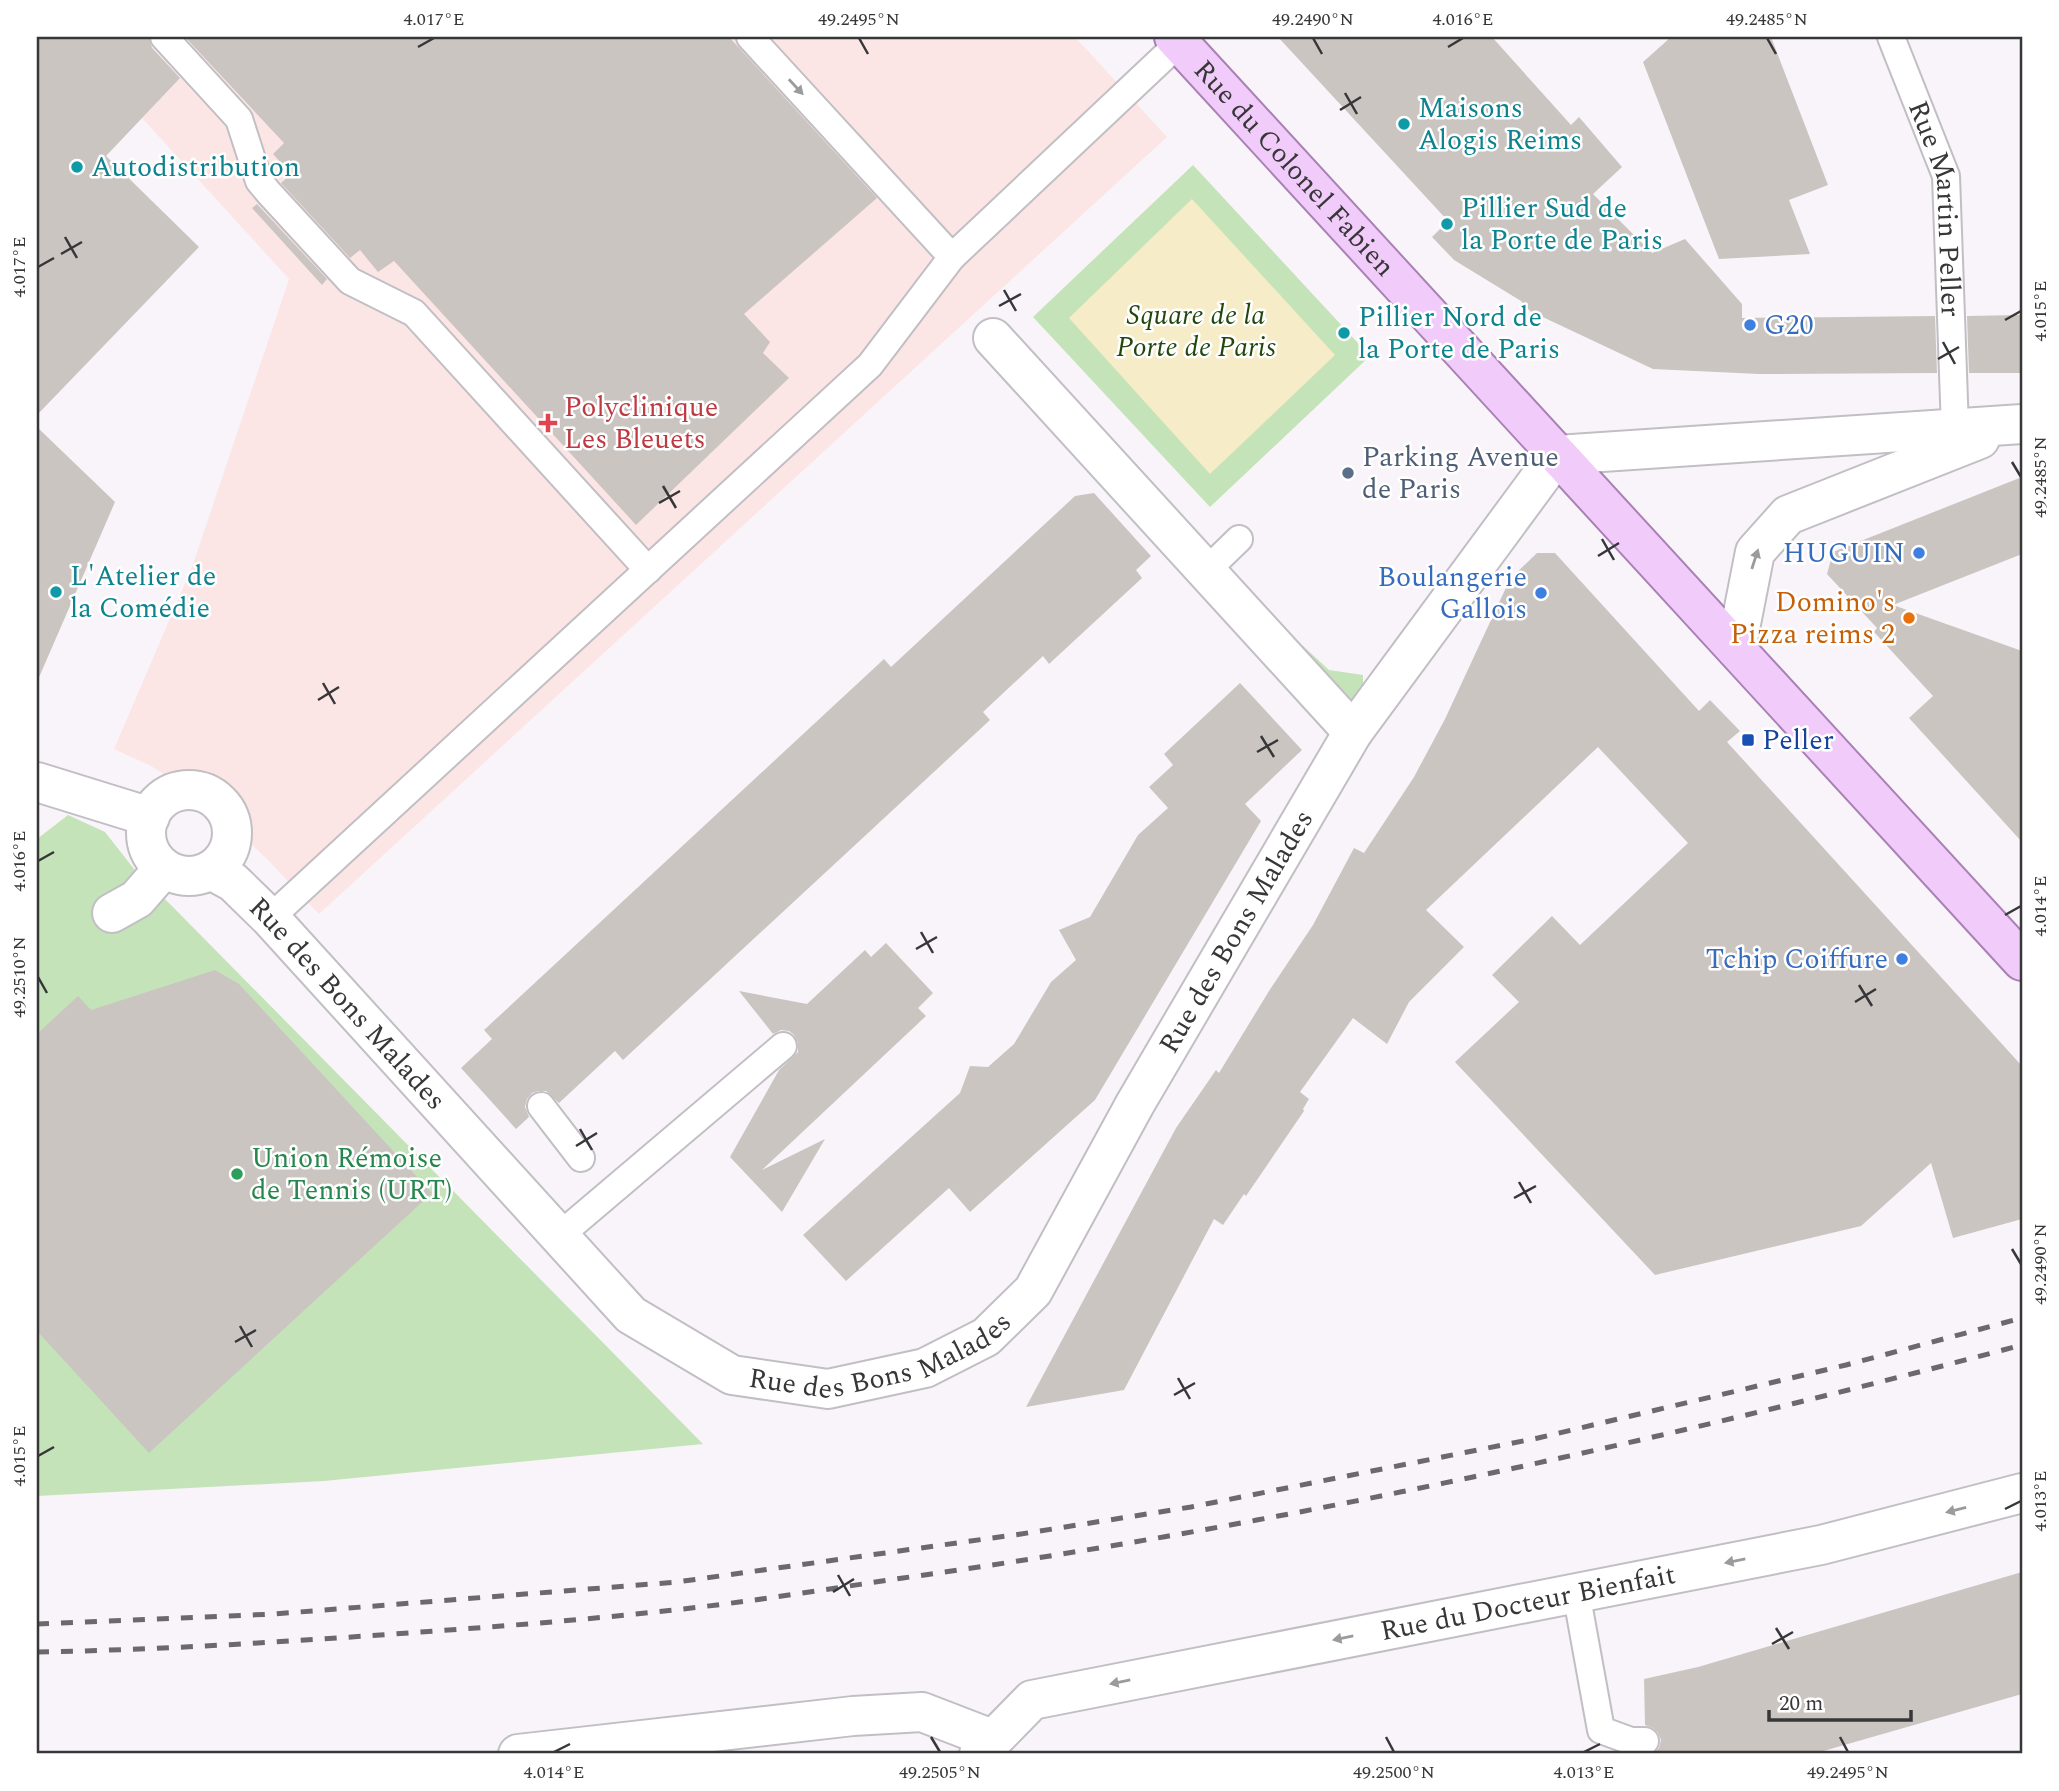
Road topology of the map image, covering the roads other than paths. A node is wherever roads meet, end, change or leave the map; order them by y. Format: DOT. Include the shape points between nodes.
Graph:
graph roads {
  1 [pos="164,37"];
  2 [pos="750,37"];
  3 [pos="1891,37"];
  4 [pos="1176,40"];
  5 [pos="952,257"];
  6 [pos="993,338"];
  7 [pos="2017,425"];
  8 [pos="1955,429"];
  9 [pos="1557,455"];
  10 [pos="1240,539"];
  11 [pos="648,570"];
  12 [pos="1206,571"];
  13 [pos="1735,649"];
  14 [pos="1353,732"];
  15 [pos="37,782"];
  16 [pos="149,817"];
  17 [pos="164,868"];
  18 [pos="222,876"];
  19 [pos="112,913"];
  20 [pos="270,918"];
  21 [pos="2022,961"];
  22 [pos="783,1046"];
  23 [pos="541,1106"];
  24 [pos="581,1158"];
  25 [pos="559,1236"];
  26 [pos="2022,1493"];
  27 [pos="1576,1592"];
  28 [pos="1645,1741"];
  29 [pos="986,1747"];
  30 [pos="518,1754"];
  1 -- 11 [label="lane" via="239,119 259,181 278,202 350,281 414,313"];
  2 -- 5 [label="lane, one-way"];
  3 -- 8 [label="lane, Rue Martin Peller" via="1946,176"];
  4 -- 5 [label="lane"];
  4 -- 9 [label="main road, Rue du Colonel Fabien"];
  5 -- 11 [label="lane" via="870,365"];
  6 -- 12 [label="street"];
  7 -- 8 [label="street"];
  13 -- 7 [label="street, one-way" via="1755,552 1788,515"];
  8 -- 9 [label="street"];
  9 -- 13 [label="main road, Rue du Colonel Fabien"];
  9 -- 14 [label="street, Rue des Bons Malades"];
  10 -- 12 [label="lane"];
  11 -- 20 [label="lane"];
  12 -- 14 [label="street"];
  13 -- 21 [label="main road, Rue du Colonel Fabien"];
  14 -- 25 [label="street, Rue des Bons Malades" via="1135,1104 1033,1292 986,1337 925,1368 828,1389 732,1375 631,1315"];
  15 -- 16 [label="street"];
  16 -- 17 [label="street" via="146,840"];
  16 -- 18 [label="street" via="172,793 200,791 213,797 227,814 232,834"];
  17 -- 18 [label="street" via="184,876"];
  17 -- 19 [label="street" via="137,899"];
  18 -- 20 [label="street, Rue des Bons Malades"];
  20 -- 25 [label="street, Rue des Bons Malades"];
  22 -- 25 [label="lane"];
  23 -- 24 [label="lane"];
  26 -- 27 [label="street, Rue du Docteur Bienfait, one-way" via="1821,1545"];
  27 -- 28 [label="lane" via="1601,1730"];
  27 -- 29 [label="street, Rue du Docteur Bienfait, one-way" via="1032,1700"];
  29 -- 30 [label="street" via="922,1713 853,1716"];
}
